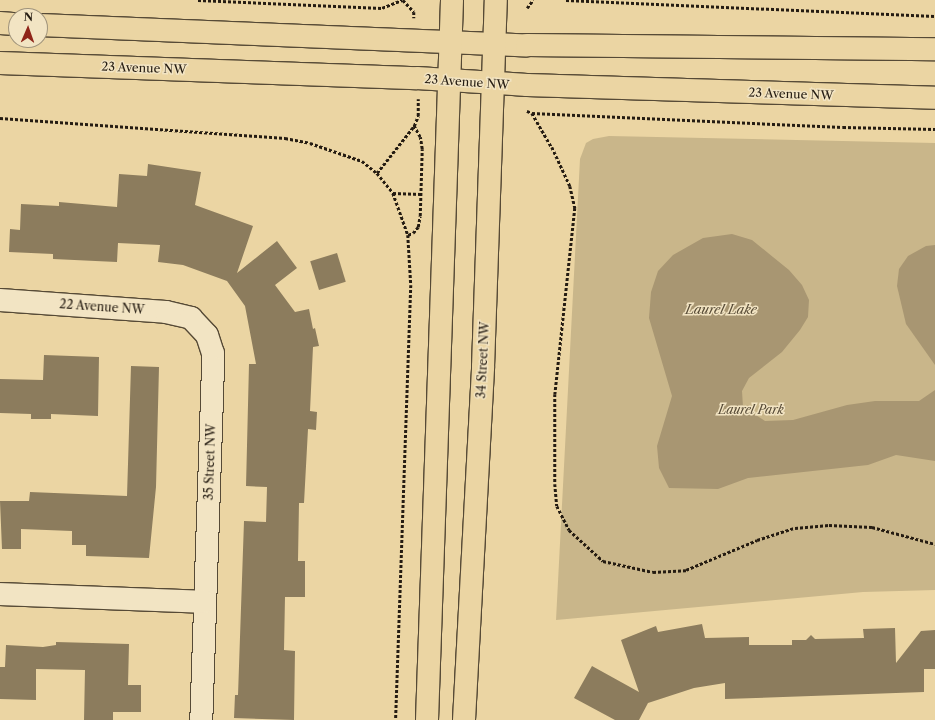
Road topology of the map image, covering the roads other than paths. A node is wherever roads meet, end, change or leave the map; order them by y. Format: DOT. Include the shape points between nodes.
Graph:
graph roads {
  1 [pos="452,0"];
  2 [pos="496,0"];
  3 [pos="48,25"];
  4 [pos="451,41"];
  5 [pos="495,43"];
  6 [pos="935,49"];
  7 [pos="0,63"];
  8 [pos="449,80"];
  9 [pos="494,84"];
  10 [pos="935,98"];
  11 [pos="0,300"];
  12 [pos="200,325"];
  13 [pos="0,594"];
  14 [pos="204,602"];
  15 [pos="201,720"];
  16 [pos="426,720"];
  17 [pos="464,720"];
  1 -- 4 [label="main road"];
  2 -- 5 [label="main road, 34 Street NW"];
  3 -- 4 [label="main road"];
  4 -- 5 [label="main road"];
  4 -- 8 [label="main road"];
  5 -- 6 [label="main road"];
  5 -- 9 [label="main road, 34 Street NW"];
  7 -- 8 [label="main road, 23 Avenue NW"];
  8 -- 9 [label="main road, 23 Avenue NW"];
  8 -- 16 [label="main road"];
  9 -- 10 [label="main road, 23 Avenue NW"];
  9 -- 17 [label="main road, 34 Street NW" via="482,382"];
  11 -- 12 [label="street, 22 Avenue NW" via="166,312 191,318"];
  12 -- 14 [label="street, 35 Street NW" via="211,343 214,367"];
  13 -- 14 [label="street"];
  14 -- 15 [label="street, 35 Street NW"];
}
